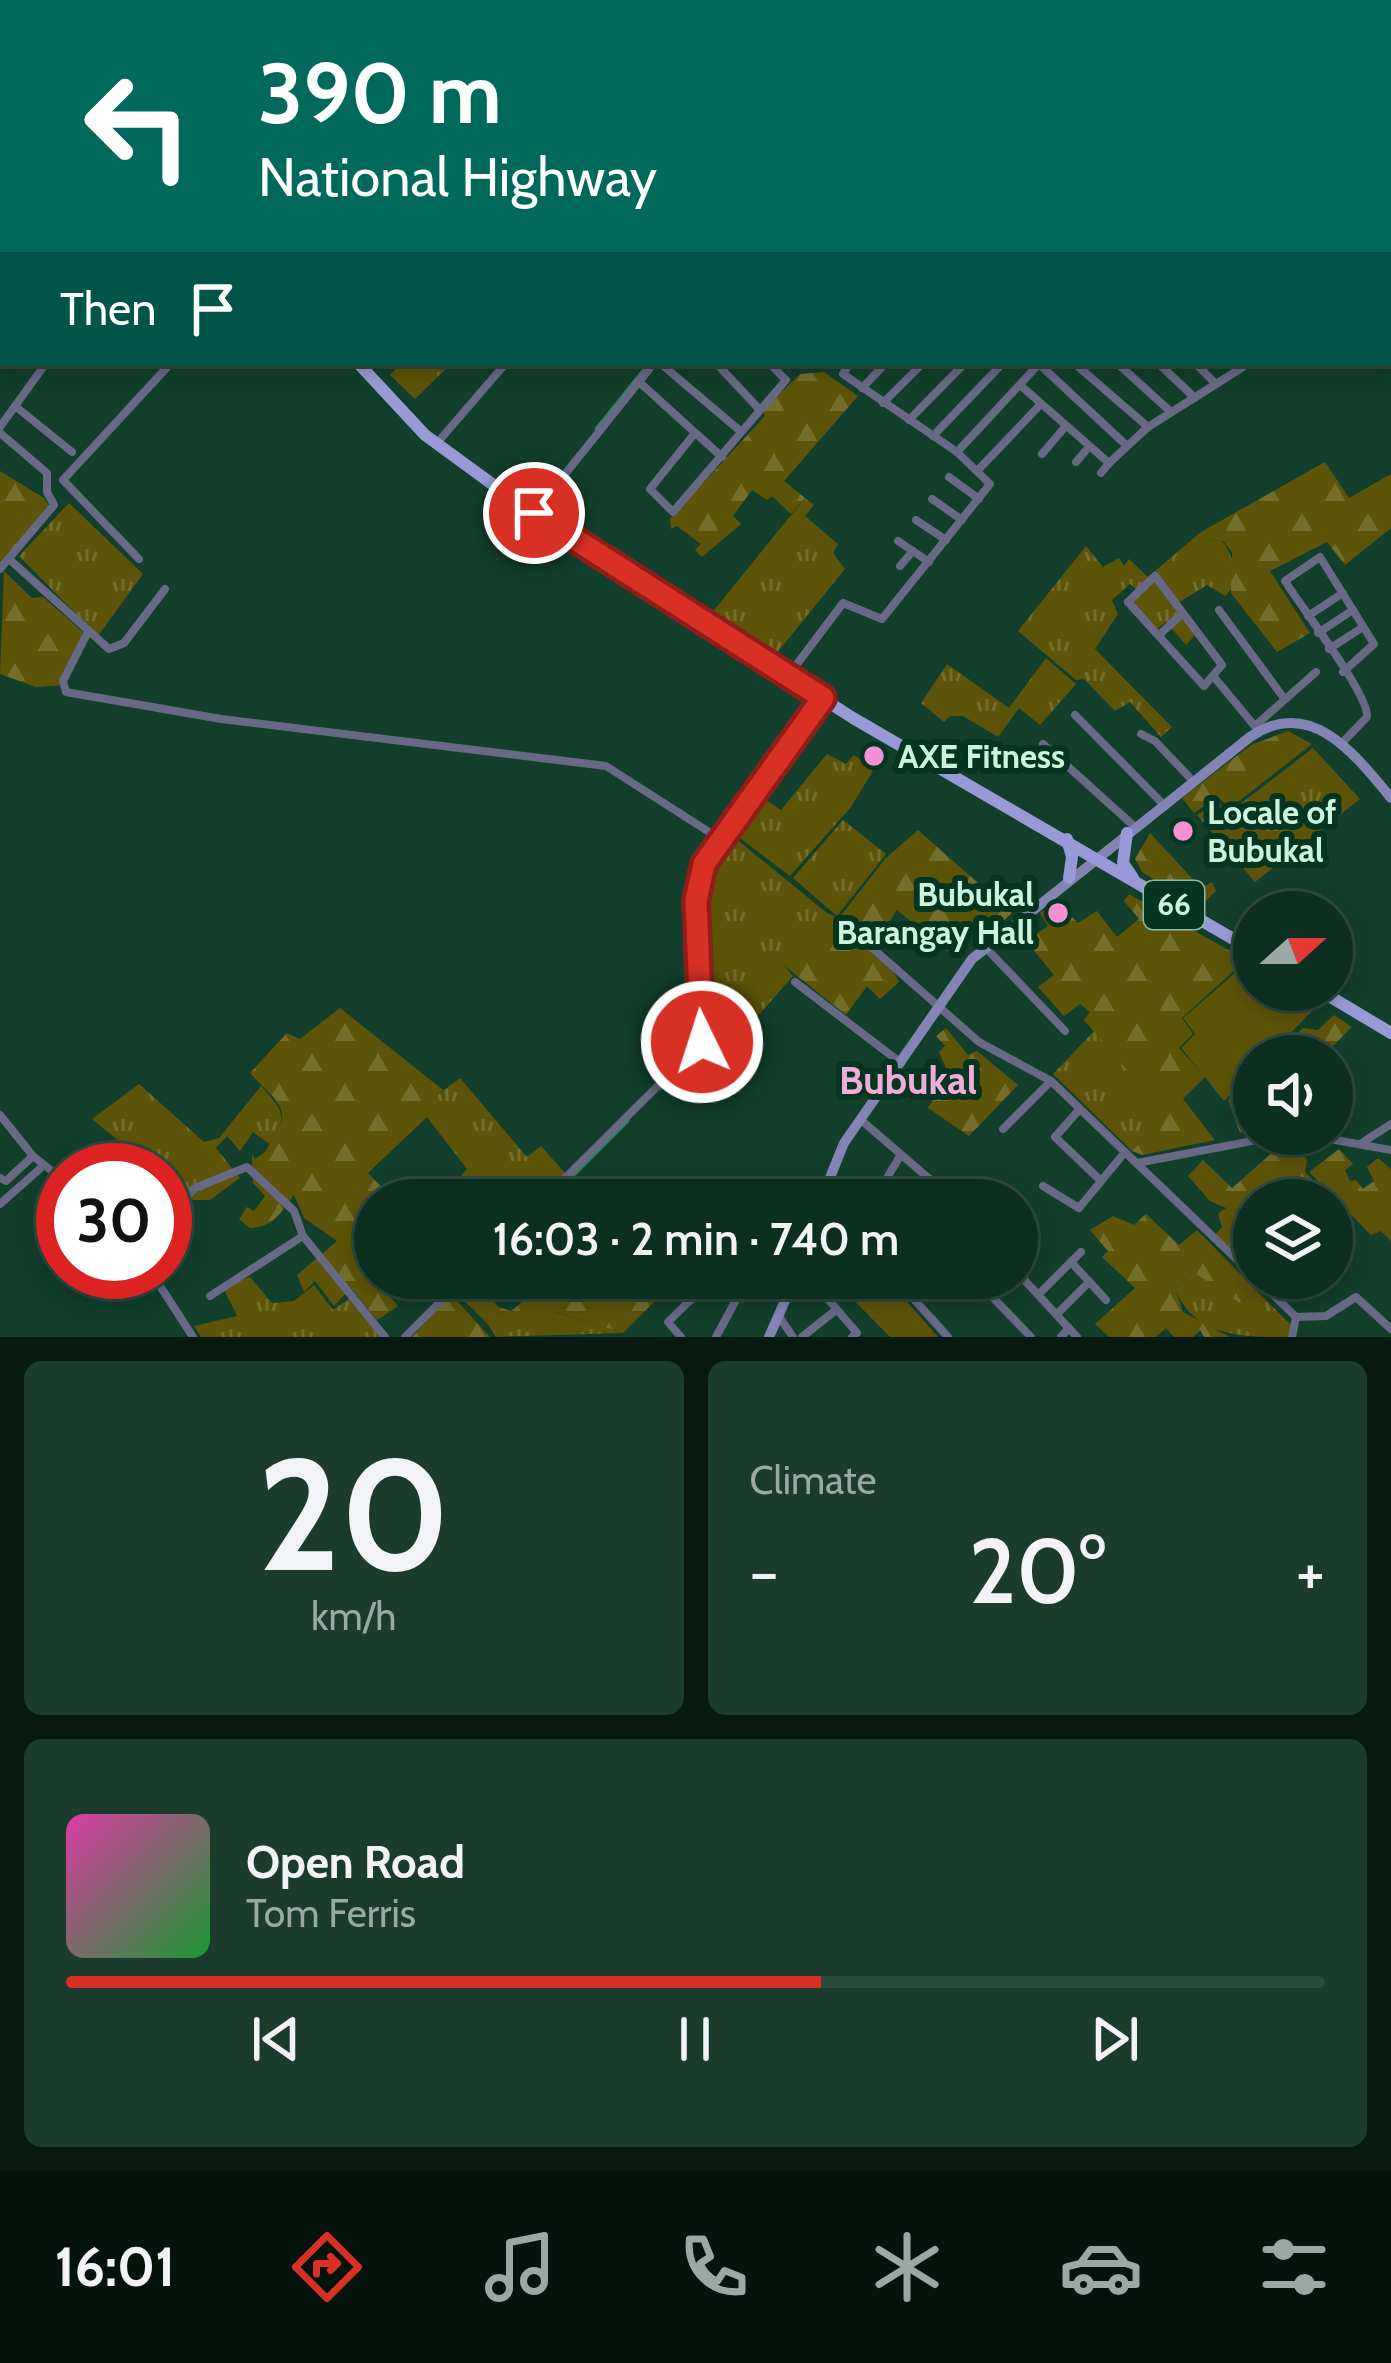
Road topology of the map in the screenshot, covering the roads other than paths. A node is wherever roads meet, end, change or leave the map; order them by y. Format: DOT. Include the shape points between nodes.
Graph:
graph roads {
  1 [pos="44,366"];
  2 [pos="168,366"];
  3 [pos="361,366"];
  4 [pos="501,366"];
  5 [pos="654,366"];
  6 [pos="661,366"];
  7 [pos="719,366"];
  8 [pos="772,366"];
  9 [pos="848,366"];
  10 [pos="883,366"];
  11 [pos="920,366"];
  12 [pos="962,366"];
  13 [pos="1000,366"];
  14 [pos="1038,366"];
  15 [pos="1042,366"];
  16 [pos="1077,366"];
  17 [pos="1120,366"];
  18 [pos="1161,366"];
  19 [pos="1198,366"];
  20 [pos="1242,366"];
  21 [pos="638,381"];
  22 [pos="1216,384"];
  23 [pos="1019,386"];
  24 [pos="862,388"];
  25 [pos="1195,398"];
  26 [pos="884,404"];
  27 [pos="1040,404"];
  28 [pos="15,406"];
  29 [pos="759,409"];
  30 [pos="1171,412"];
  31 [pos="909,420"];
  32 [pos="1065,427"];
  33 [pos="1148,427"];
  34 [pos="0,430"];
  35 [pos="739,430"];
  36 [pos="695,433"];
  37 [pos="933,436"];
  38 [pos="438,442"];
  39 [pos="1125,445"];
  40 [pos="1088,448"];
  41 [pos="72,452"];
  42 [pos="957,452"];
  43 [pos="1042,454"];
  44 [pos="722,457"];
  45 [pos="1076,462"];
  46 [pos="1109,464"];
  47 [pos="979,469"];
  48 [pos="1101,472"];
  49 [pos="949,477"];
  50 [pos="932,499"];
  51 [pos="979,500"];
  52 [pos="534,513"];
  53 [pos="916,520"];
  54 [pos="962,520"];
  55 [pos="946,540"];
  56 [pos="898,541"];
  57 [pos="913,551"];
  58 [pos="9,559"];
  59 [pos="139,559"];
  60 [pos="928,562"];
  61 [pos="900,566"];
  62 [pos="0,569"];
  63 [pos="165,589"];
  64 [pos="1342,592"];
  65 [pos="1219,610"];
  66 [pos="1353,610"];
  67 [pos="1183,614"];
  68 [pos="1307,616"];
  69 [pos="1364,627"];
  70 [pos="88,632"];
  71 [pos="1318,633"];
  72 [pos="1159,635"];
  73 [pos="1329,649"];
  74 [pos="1316,672"];
  75 [pos="1343,672"];
  76 [pos="788,676"];
  77 [pos="1214,676"];
  78 [pos="1283,697"];
  79 [pos="823,698"];
  80 [pos="1076,715"];
  81 [pos="1257,729"];
  82 [pos="1141,734"];
  83 [pos="1043,744"];
  84 [pos="1341,744"];
  85 [pos="1193,781"];
  86 [pos="1391,797"];
  87 [pos="1164,805"];
  88 [pos="1131,830"];
  89 [pos="1066,838"];
  90 [pos="720,839"];
  91 [pos="1095,857"];
  92 [pos="1069,878"];
  93 [pos="1138,884"];
  94 [pos="853,931"];
  95 [pos="1233,939"];
  96 [pos="986,946"];
  97 [pos="795,982"];
  98 [pos="939,1006"];
  99 [pos="1353,1011"];
  100 [pos="1065,1030"];
  101 [pos="1391,1033"];
  102 [pos="902,1064"];
  103 [pos="1051,1082"];
  104 [pos="1079,1110"];
  105 [pos="0,1115"];
  106 [pos="860,1120"];
  107 [pos="1391,1124"];
  108 [pos="1003,1129"];
  109 [pos="1353,1143"];
  110 [pos="1360,1144"];
  111 [pos="1233,1145"];
  112 [pos="1391,1150"];
  113 [pos="1125,1153"];
  114 [pos="33,1156"];
  115 [pos="900,1156"];
  116 [pos="36,1159"];
  117 [pos="1137,1163"];
  118 [pos="36,1172"];
  119 [pos="0,1178"];
  120 [pos="563,1179"];
  121 [pos="829,1179"];
  122 [pos="883,1179"];
  123 [pos="927,1179"];
  124 [pos="1100,1180"];
  125 [pos="1043,1186"];
  126 [pos="192,1191"];
  127 [pos="0,1204"];
  128 [pos="303,1236"];
  129 [pos="1081,1252"];
  130 [pos="1233,1256"];
  131 [pos="1071,1262"];
  132 [pos="1089,1282"];
  133 [pos="1039,1294"];
  134 [pos="210,1296"];
  135 [pos="169,1299"];
  136 [pos="443,1299"];
  137 [pos="692,1299"];
  138 [pos="737,1299"];
  139 [pos="788,1299"];
  140 [pos="827,1299"];
  141 [pos="915,1299"];
  142 [pos="994,1299"];
  143 [pos="1278,1299"];
  144 [pos="1106,1300"];
  145 [pos="836,1310"];
  146 [pos="1057,1314"];
  147 [pos="1296,1317"];
  148 [pos="780,1318"];
  149 [pos="1069,1328"];
  150 [pos="1391,1329"];
  151 [pos="193,1337"];
  152 [pos="385,1337"];
  153 [pos="405,1337"];
  154 [pos="681,1337"];
  155 [pos="716,1337"];
  156 [pos="770,1337"];
  157 [pos="793,1337"];
  158 [pos="802,1337"];
  159 [pos="853,1337"];
  160 [pos="948,1337"];
  161 [pos="1031,1337"];
  162 [pos="1061,1337"];
  163 [pos="1077,1337"];
  164 [pos="1292,1337"];
  1 -- 28 [label="street"];
  2 -- 59 [label="street" via="63,480"];
  3 -- 38 [label="main road, 66"];
  4 -- 38 [label="street"];
  5 -- 21 [label="street"];
  6 -- 35 [label="street"];
  7 -- 29 [label="street"];
  8 -- 29 [label="street" via="786,380"];
  9 -- 24 [label="street" via="842,373"];
  10 -- 24 [label="street"];
  11 -- 26 [label="street"];
  12 -- 31 [label="street"];
  13 -- 37 [label="street"];
  14 -- 23 [label="street"];
  15 -- 39 [label="street"];
  16 -- 33 [label="street"];
  17 -- 30 [label="street"];
  18 -- 25 [label="street"];
  19 -- 22 [label="street"];
  20 -- 22 [label="street"];
  21 -- 36 [label="street"];
  21 -- 52 [label="street"];
  22 -- 25 [label="street"];
  23 -- 27 [label="street"];
  23 -- 42 [label="street"];
  24 -- 26 [label="street"];
  25 -- 30 [label="street"];
  26 -- 31 [label="street"];
  27 -- 32 [label="street"];
  27 -- 47 [label="street"];
  28 -- 34 [label="street"];
  28 -- 41 [label="street"];
  29 -- 35 [label="street"];
  30 -- 33 [label="street"];
  31 -- 37 [label="street"];
  32 -- 40 [label="street"];
  32 -- 43 [label="street"];
  33 -- 39 [label="street"];
  34 -- 58 [label="street" via="47,473 54,505"];
  35 -- 44 [label="street"];
  36 -- 44 [label="street"];
  36 -- 44 [label="street" via="650,490 673,512"];
  37 -- 42 [label="street"];
  38 -- 52 [label="main road, 66"];
  39 -- 46 [label="street"];
  40 -- 45 [label="street"];
  40 -- 46 [label="street"];
  42 -- 47 [label="street"];
  46 -- 48 [label="street"];
  47 -- 51 [label="street" via="990,480"];
  49 -- 51 [label="street"];
  50 -- 54 [label="street"];
  51 -- 54 [label="street"];
  52 -- 76 [label="main road, 66"];
  53 -- 55 [label="street"];
  54 -- 55 [label="street"];
  55 -- 60 [label="street"];
  56 -- 57 [label="street"];
  57 -- 60 [label="street"];
  57 -- 61 [label="street"];
  58 -- 62 [label="street"];
  58 -- 70 [label="street"];
  60 -- 76 [label="street" via="882,620 843,603"];
  63 -- 70 [label="street" via="117,648"];
  64 -- 66 [label="street"];
  64 -- 68 [label="street"];
  64 -- 68 [label="street" via="1320,557 1286,581"];
  65 -- 78 [label="street"];
  66 -- 69 [label="street"];
  66 -- 71 [label="street"];
  67 -- 72 [label="street"];
  67 -- 72 [label="street" via="1155,576 1128,602"];
  67 -- 77 [label="street" via="1222,665"];
  68 -- 71 [label="street"];
  69 -- 73 [label="street"];
  69 -- 75 [label="street" via="1374,644"];
  70 -- 90 [label="street" via="63,681 66,692 606,766"];
  71 -- 73 [label="street"];
  72 -- 77 [label="street" via="1204,686"];
  73 -- 75 [label="street"];
  74 -- 78 [label="street"];
  75 -- 84 [label="street" via="1370,711"];
  76 -- 79 [label="main road, 66"];
  77 -- 81 [label="street"];
  78 -- 81 [label="street"];
  79 -- 89 [label="main road, 66"];
  79 -- 90 [label="street"];
  80 -- 87 [label="street"];
  81 -- 84 [label="main road" via="1294,719"];
  81 -- 85 [label="main road"];
  82 -- 85 [label="street"];
  83 -- 88 [label="street"];
  84 -- 86 [label="main road"];
  85 -- 87 [label="main road"];
  87 -- 88 [label="main road"];
  88 -- 91 [label="main road"];
  88 -- 93 [label="main road" via="1123,862"];
  89 -- 91 [label="main road, 66"];
  89 -- 92 [label="main road"];
  90 -- 120 [label="street" via="696,901 702,1042"];
  91 -- 92 [label="main road"];
  91 -- 93 [label="main road, 66"];
  92 -- 96 [label="main road"];
  93 -- 95 [label="main road, 66"];
  94 -- 98 [label="street"];
  96 -- 98 [label="main road"];
  96 -- 100 [label="street"];
  97 -- 102 [label="street"];
  98 -- 102 [label="main road"];
  98 -- 103 [label="street" via="996,1055"];
  99 -- 101 [label="main road"];
  102 -- 106 [label="main road"];
  103 -- 104 [label="street"];
  103 -- 108 [label="street"];
  104 -- 113 [label="street"];
  104 -- 124 [label="street" via="1055,1137"];
  105 -- 114 [label="street"];
  106 -- 115 [label="street"];
  106 -- 121 [label="main road"];
  107 -- 110 [label="street"];
  109 -- 110 [label="street"];
  110 -- 112 [label="street"];
  111 -- 117 [label="street"];
  113 -- 117 [label="street"];
  113 -- 124 [label="street"];
  114 -- 116 [label="street"];
  114 -- 119 [label="street"];
  115 -- 122 [label="street"];
  115 -- 123 [label="street"];
  117 -- 130 [label="street"];
  118 -- 127 [label="street"];
  124 -- 125 [label="street" via="1079,1208"];
  126 -- 128 [label="street" via="248,1167 294,1210"];
  128 -- 134 [label="street"];
  128 -- 152 [label="street"];
  129 -- 131 [label="street"];
  131 -- 132 [label="street"];
  131 -- 133 [label="street"];
  132 -- 144 [label="street"];
  132 -- 146 [label="street"];
  133 -- 146 [label="street"];
  135 -- 151 [label="street"];
  136 -- 153 [label="street"];
  137 -- 154 [label="street" via="668,1322"];
  138 -- 155 [label="street"];
  139 -- 148 [label="main road"];
  140 -- 145 [label="street"];
  141 -- 160 [label="street"];
  142 -- 161 [label="street"];
  143 -- 147 [label="street"];
  145 -- 158 [label="street"];
  145 -- 159 [label="street"];
  146 -- 149 [label="street"];
  147 -- 150 [label="street" via="1326,1316 1356,1297"];
  147 -- 164 [label="street"];
  148 -- 156 [label="main road"];
  148 -- 157 [label="street"];
  149 -- 162 [label="street"];
  149 -- 163 [label="street"];
}
